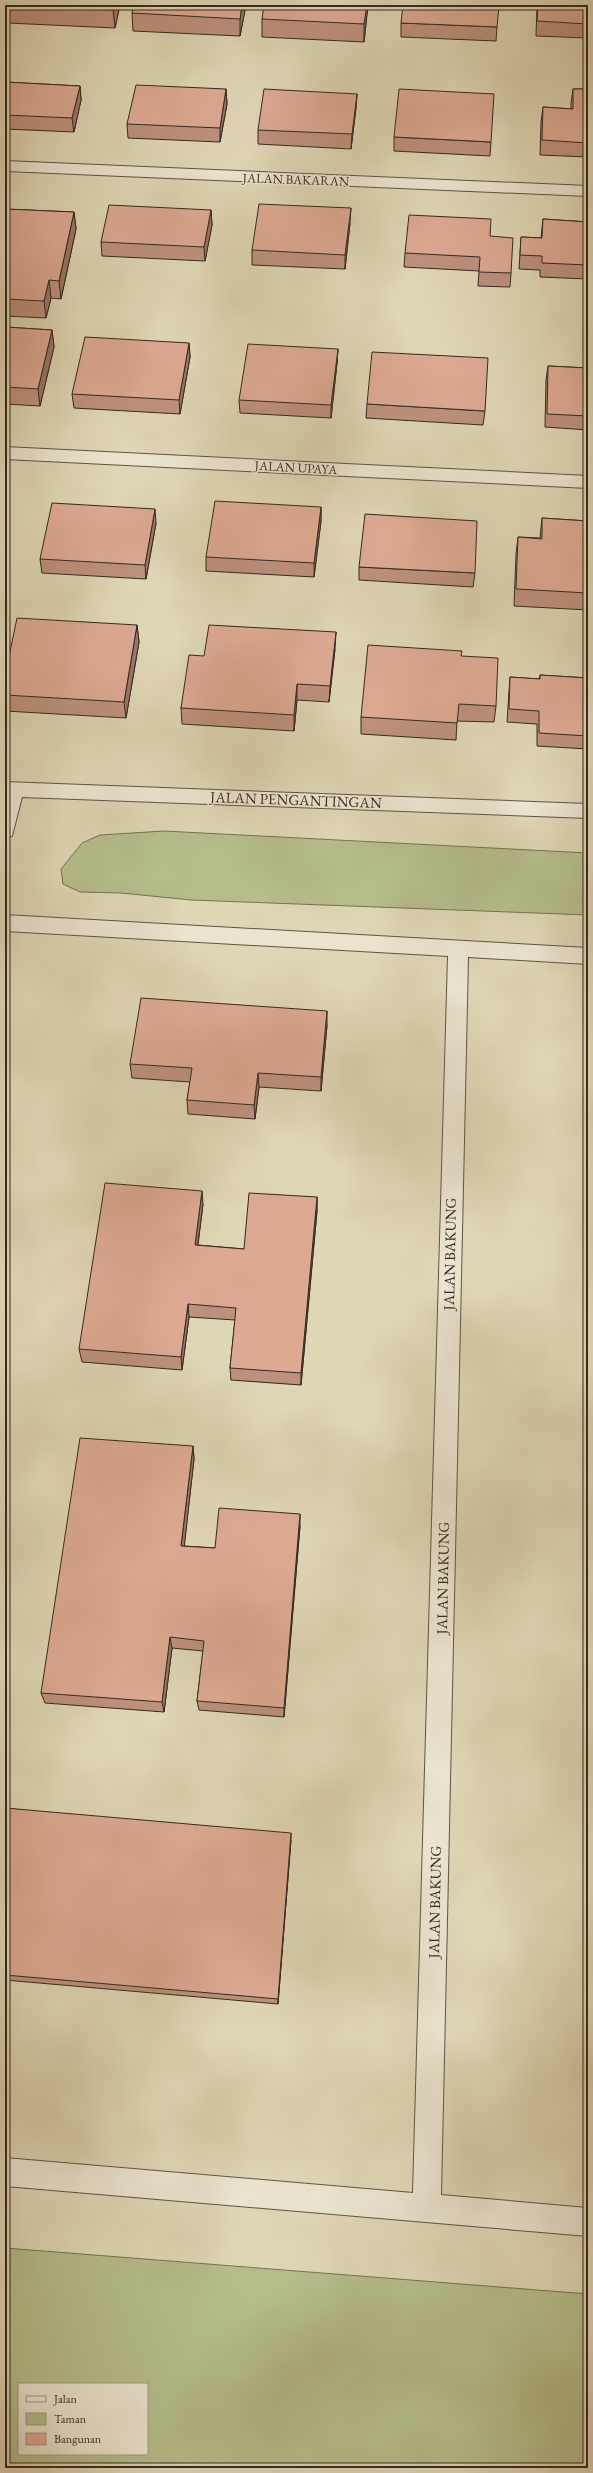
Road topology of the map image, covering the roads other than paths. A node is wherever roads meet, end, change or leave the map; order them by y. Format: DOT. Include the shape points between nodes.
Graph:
graph roads {
  1 [pos="5,166"];
  2 [pos="588,191"];
  3 [pos="5,453"];
  4 [pos="588,482"];
  5 [pos="9,789"];
  6 [pos="588,810"];
  7 [pos="5,831"];
  8 [pos="5,923"];
  9 [pos="458,948"];
  10 [pos="588,956"];
  11 [pos="5,2172"];
  12 [pos="427,2209"];
  13 [pos="588,2222"];
  1 -- 2 [label="street, JALAN BAKARAN"];
  3 -- 4 [label="street, JALAN UPAYA"];
  5 -- 6 [label="street, JALAN PENGANTINGAN"];
  5 -- 7 [label="street"];
  8 -- 9 [label="street"];
  9 -- 10 [label="street"];
  9 -- 12 [label="street, JALAN BAKUNG"];
  11 -- 12 [label="street"];
  12 -- 13 [label="street"];
}
